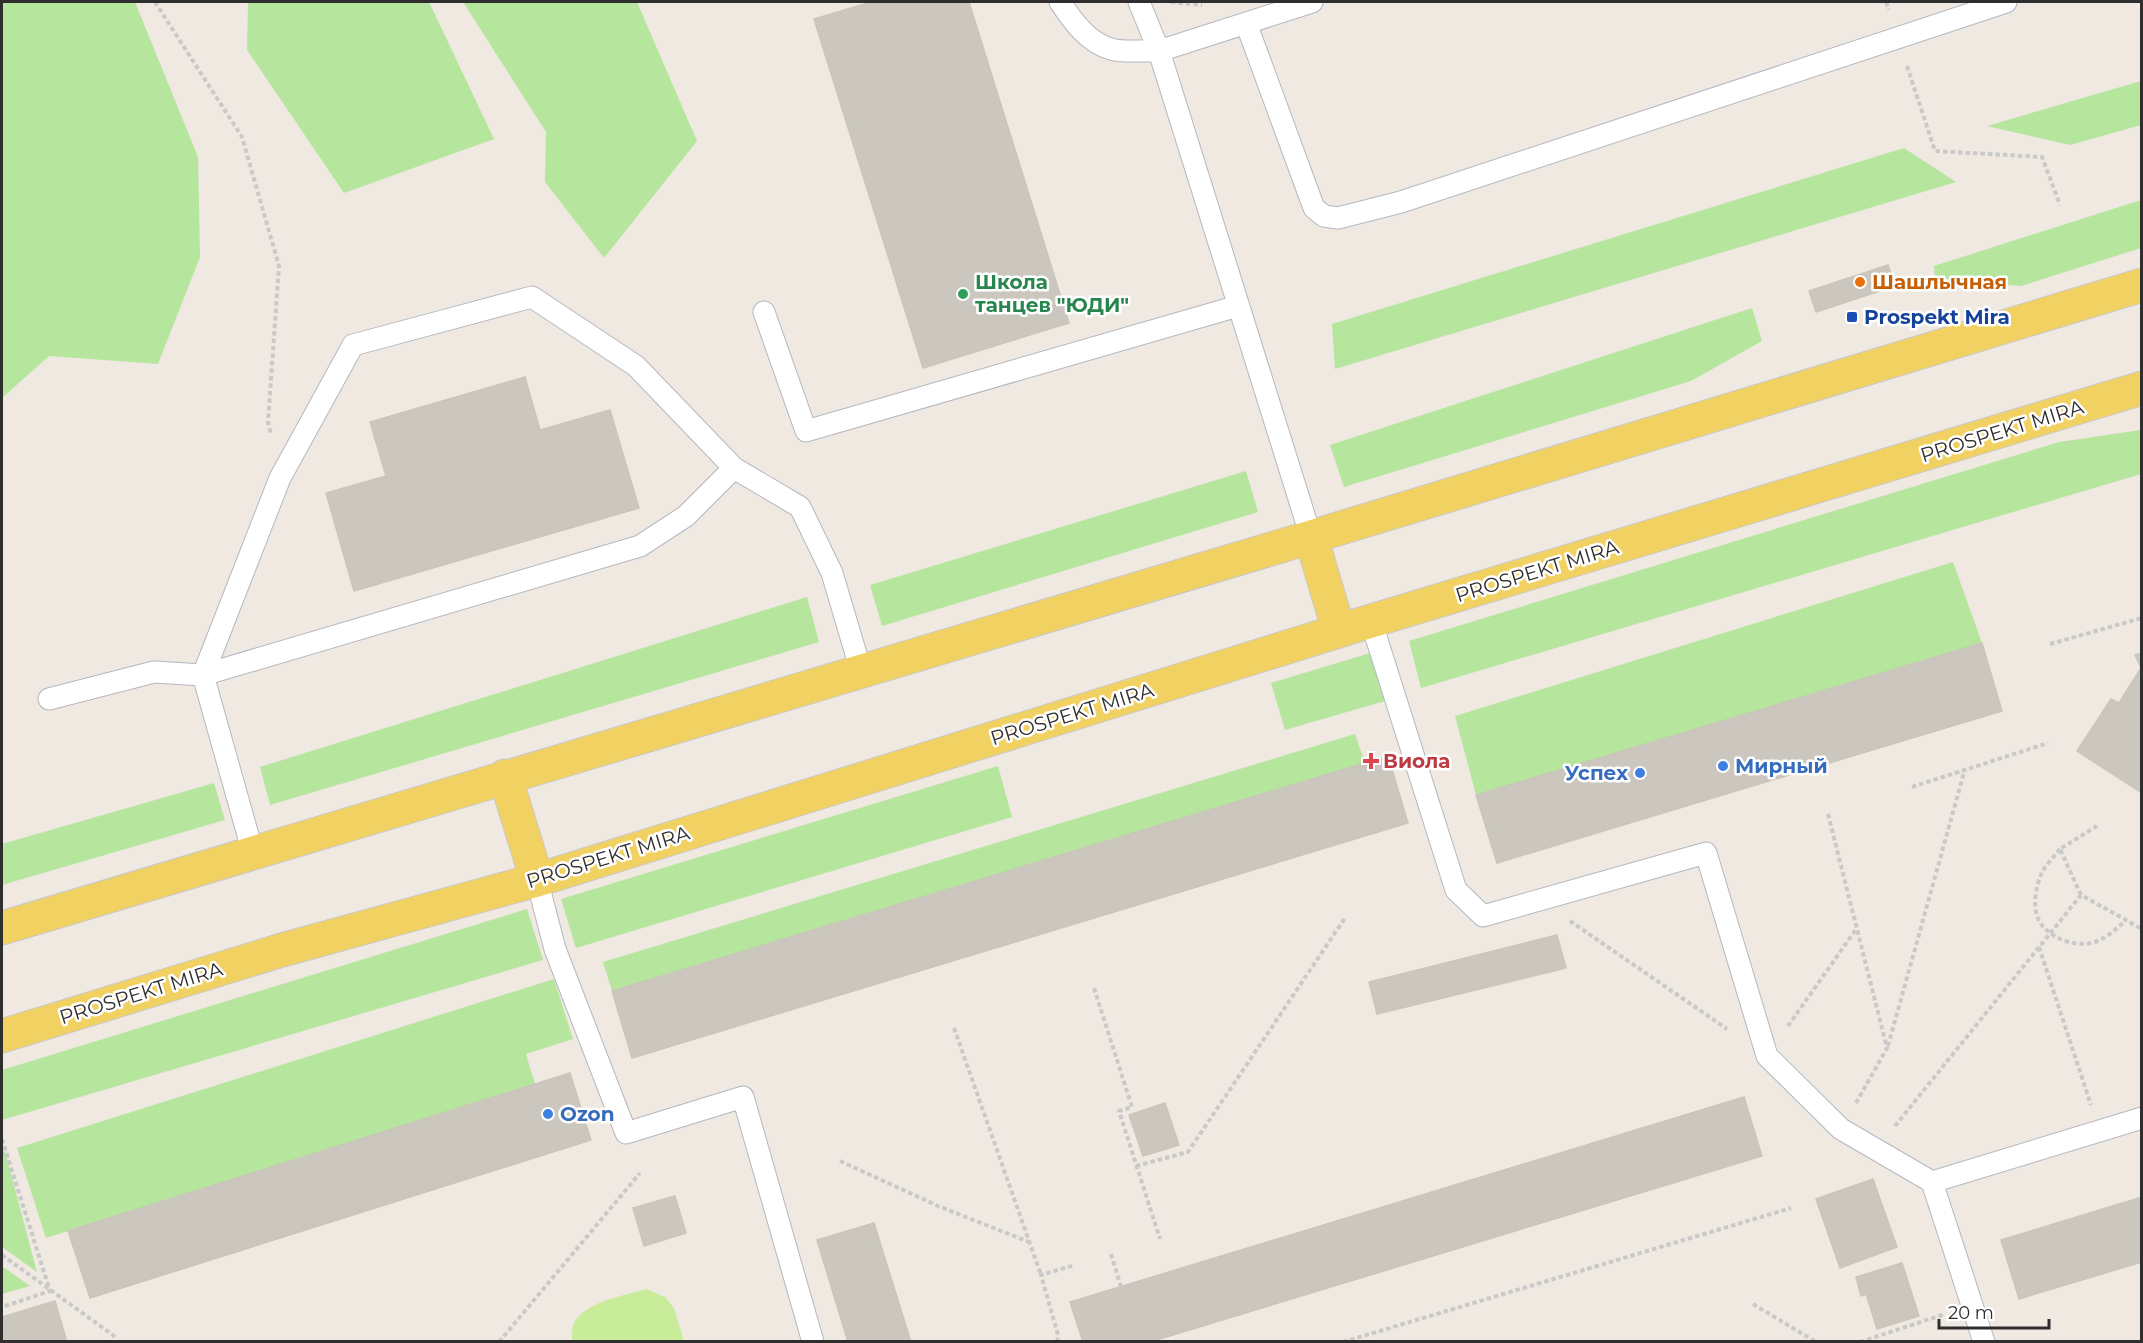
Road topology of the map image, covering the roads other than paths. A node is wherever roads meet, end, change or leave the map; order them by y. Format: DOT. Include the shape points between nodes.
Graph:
graph roads {
  1 [pos="1060,2"];
  2 [pos="1139,2"];
  3 [pos="1312,2"];
  4 [pos="2006,2"];
  5 [pos="1959,9"];
  6 [pos="1246,23"];
  7 [pos="1159,51"];
  8 [pos="2142,285"];
  9 [pos="1238,306"];
  10 [pos="764,312"];
  11 [pos="2142,388"];
  12 [pos="734,468"];
  13 [pos="1311,537"];
  14 [pos="1371,621"];
  15 [pos="1339,631"];
  16 [pos="861,671"];
  17 [pos="204,675"];
  18 [pos="49,699"];
  19 [pos="505,776"];
  20 [pos="253,853"];
  21 [pos="537,880"];
  22 [pos="2,928"];
  23 [pos="2,1036"];
  24 [pos="2142,1118"];
  25 [pos="1932,1182"];
  26 [pos="813,1341"];
  27 [pos="1984,1341"];
  1 -- 7 [label="lane" via="1086,35 1111,49"];
  2 -- 7 [label="lane"];
  3 -- 6 [label="lane"];
  4 -- 5 [label="lane"];
  5 -- 6 [label="lane" via="1401,202 1338,218 1323,216 1314,208"];
  6 -- 7 [label="lane"];
  7 -- 9 [label="lane"];
  8 -- 13 [label="main road"];
  9 -- 10 [label="lane" via="806,431"];
  9 -- 13 [label="lane"];
  11 -- 14 [label="main road, PROSPEKT MIRA"];
  12 -- 16 [label="lane" via="800,507 832,573"];
  12 -- 17 [label="lane" via="687,516 640,546"];
  12 -- 17 [label="lane" via="636,366 532,297 353,345 280,478"];
  13 -- 15 [label="main road"];
  13 -- 16 [label="main road"];
  14 -- 15 [label="main road, PROSPEKT MIRA"];
  14 -- 25 [label="lane" via="1456,890 1483,916 1706,853 1767,1056 1841,1129"];
  15 -- 21 [label="main road, PROSPEKT MIRA"];
  16 -- 19 [label="main road"];
  17 -- 18 [label="lane" via="154,672"];
  17 -- 20 [label="lane"];
  19 -- 20 [label="main road"];
  19 -- 21 [label="main road"];
  20 -- 22 [label="main road"];
  21 -- 23 [label="main road, PROSPEKT MIRA" via="282,950"];
  21 -- 26 [label="lane" via="555,948 626,1133 743,1097"];
  24 -- 25 [label="lane"];
  25 -- 27 [label="lane"];
}
